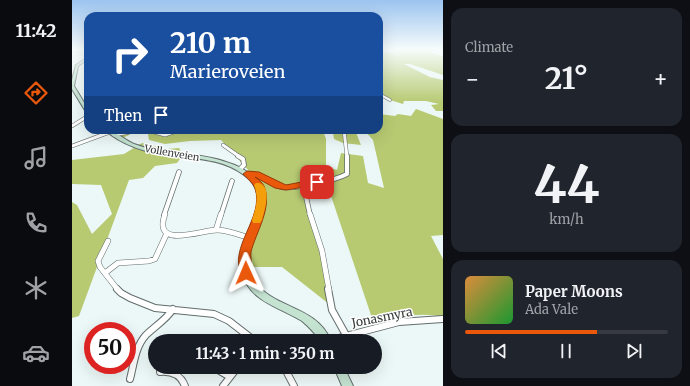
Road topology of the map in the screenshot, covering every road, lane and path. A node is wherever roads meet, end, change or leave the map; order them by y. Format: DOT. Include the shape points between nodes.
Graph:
graph roads {
  1 [pos="77,67"];
  2 [pos="72,89"];
  3 [pos="383,95"];
  4 [pos="390,100"];
  5 [pos="84,106"];
  6 [pos="84,118"];
  7 [pos="72,126"];
  8 [pos="105,134"];
  9 [pos="115,134"];
  10 [pos="344,134"];
  11 [pos="223,145"];
  12 [pos="72,146"];
  13 [pos="240,169"];
  14 [pos="179,172"];
  15 [pos="247,174"];
  16 [pos="232,181"];
  17 [pos="301,186"];
  18 [pos="216,230"];
  19 [pos="167,233"];
  20 [pos="250,238"];
  21 [pos="108,241"];
  22 [pos="105,273"];
  23 [pos="173,309"];
  24 [pos="443,319"];
  25 [pos="246,334"];
  26 [pos="322,334"];
  27 [pos="345,334"];
  28 [pos="350,334"];
  29 [pos="174,374"];
  30 [pos="225,374"];
  31 [pos="232,374"];
  32 [pos="288,374"];
  33 [pos="342,374"];
  34 [pos="230,377"];
  35 [pos="130,379"];
  36 [pos="185,386"];
  37 [pos="223,386"];
  38 [pos="294,386"];
  39 [pos="348,386"];
  1 -- 2 [label="main road"];
  2 -- 5 [label="main road"];
  3 -- 4 [label="street"];
  6 -- 7 [label="street"];
  8 -- 12 [label="street"];
  9 -- 13 [label="main road, Vollenveien" via="146,150 209,159"];
  10 -- 17 [label="street" via="347,174 334,180"];
  11 -- 13 [label="street" via="243,159 244,166"];
  13 -- 15 [label="main road, Vollenveien"];
  14 -- 19 [label="street" via="162,221 162,229"];
  15 -- 17 [label="street" via="256,174 283,187"];
  15 -- 20 [label="main road, Vollenveien" via="259,186 262,197"];
  16 -- 18 [label="street"];
  17 -- 27 [label="street" via="322,251 332,310"];
  18 -- 19 [label="street" via="182,236"];
  18 -- 20 [label="street"];
  19 -- 22 [label="street" via="155,259 118,263"];
  20 -- 26 [label="main road, Vollenveien" via="244,266 254,288 271,302 306,319"];
  21 -- 22 [label="street" via="98,261"];
  22 -- 23 [label="street" via="125,296 155,308"];
  23 -- 25 [label="street" via="201,311 220,316"];
  23 -- 35 [label="street" via="170,315 142,339"];
  24 -- 28 [label="street, Jonasmyra" via="395,323"];
  29 -- 36 [label="street"];
  30 -- 34 [label="street"];
  31 -- 34 [label="street"];
  32 -- 38 [label="street"];
  33 -- 39 [label="main road"];
  34 -- 37 [label="street"];
}
